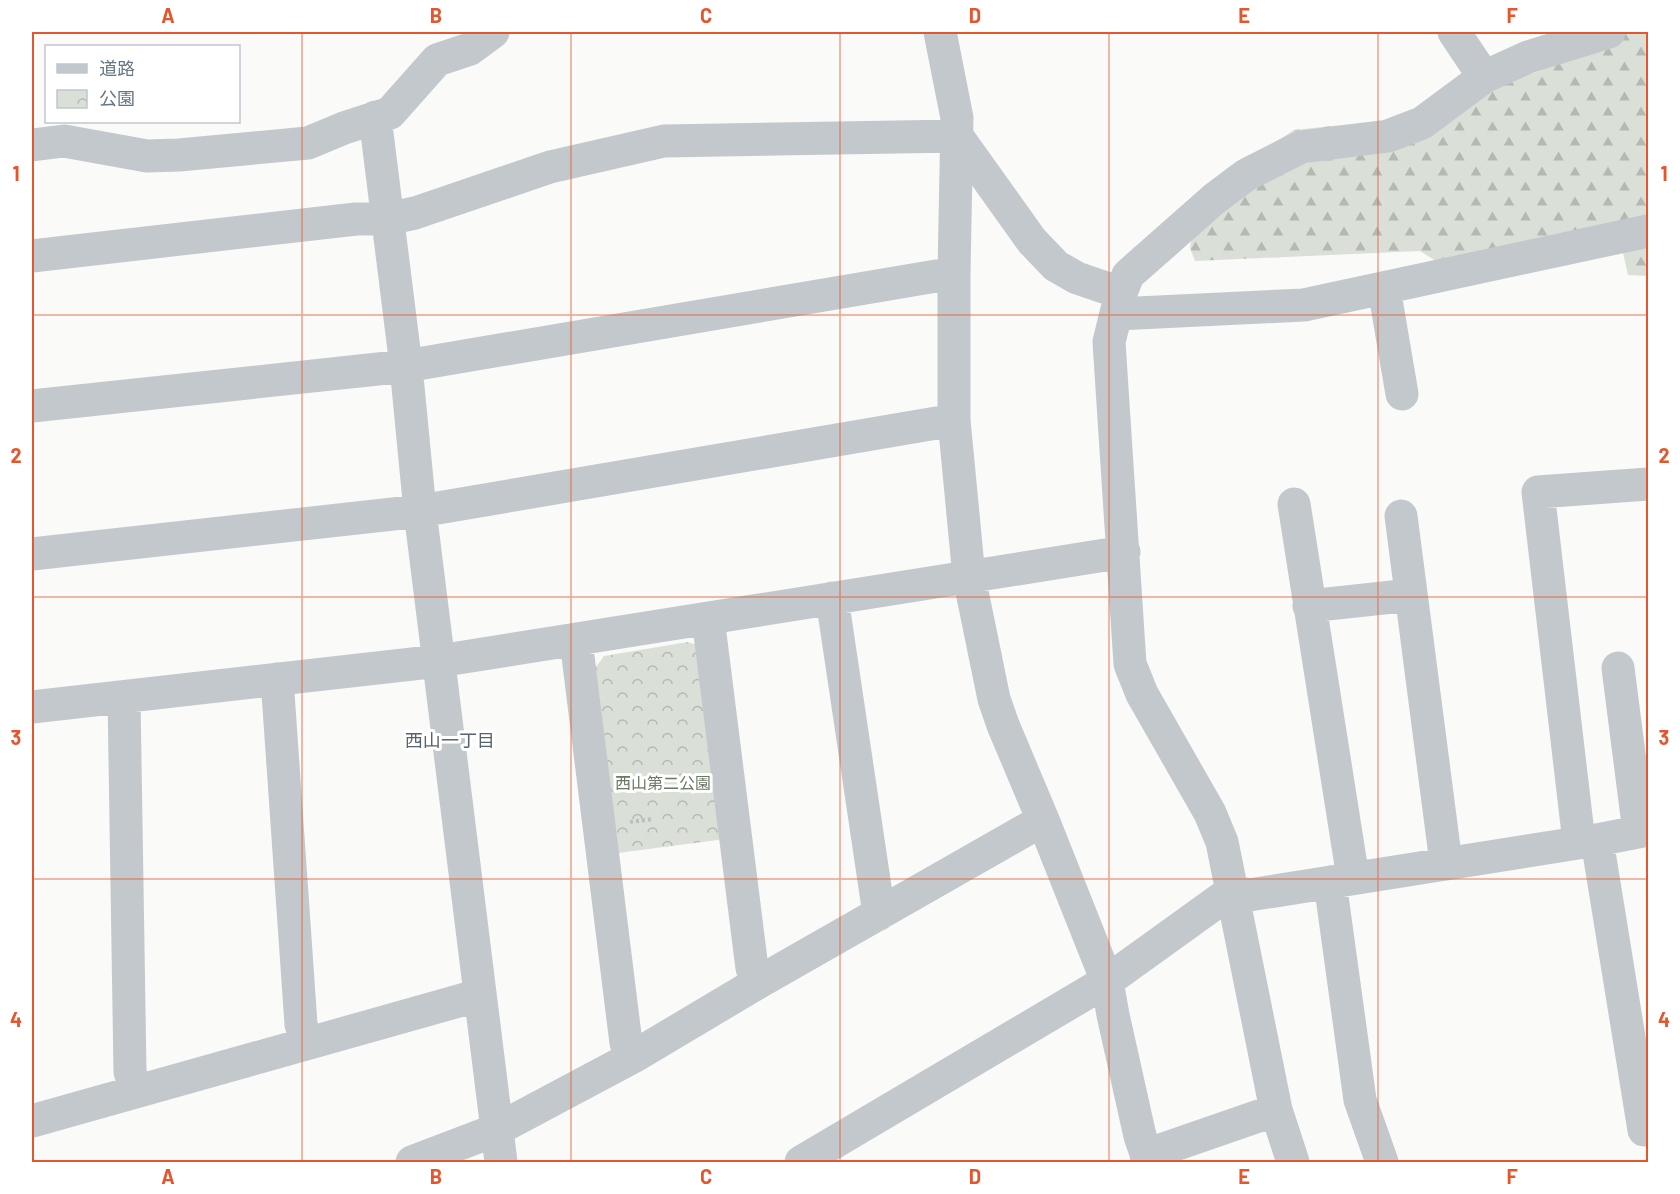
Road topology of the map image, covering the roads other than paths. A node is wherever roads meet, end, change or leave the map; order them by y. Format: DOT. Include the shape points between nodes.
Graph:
graph roads {
  1 [pos="493,32"];
  2 [pos="940,32"];
  3 [pos="1454,32"];
  4 [pos="1609,32"];
  5 [pos="1484,77"];
  6 [pos="375,117"];
  7 [pos="957,136"];
  8 [pos="32,144"];
  9 [pos="387,219"];
  10 [pos="1648,231"];
  11 [pos="32,255"];
  12 [pos="954,273"];
  13 [pos="1383,288"];
  14 [pos="1119,303"];
  15 [pos="406,366"];
  16 [pos="1402,394"];
  17 [pos="32,406"];
  18 [pos="954,420"];
  19 [pos="1648,484"];
  20 [pos="1294,504"];
  21 [pos="420,511"];
  22 [pos="1401,516"];
  23 [pos="1124,552"];
  24 [pos="32,554"];
  25 [pos="969,577"];
  26 [pos="1411,595"];
  27 [pos="832,598"];
  28 [pos="1309,606"];
  29 [pos="708,618"];
  30 [pos="576,640"];
  31 [pos="439,661"];
  32 [pos="1618,668"];
  33 [pos="277,679"];
  34 [pos="124,697"];
  35 [pos="32,707"];
  36 [pos="1043,820"];
  37 [pos="1644,831"];
  38 [pos="1588,841"];
  39 [pos="1446,863"];
  40 [pos="1342,880"];
  41 [pos="1232,891"];
  42 [pos="879,914"];
  43 [pos="1107,981"];
  44 [pos="759,982"];
  45 [pos="480,995"];
  46 [pos="306,1043"];
  47 [pos="633,1057"];
  48 [pos="136,1091"];
  49 [pos="1276,1110"];
  50 [pos="32,1121"];
  51 [pos="1648,1129"];
  52 [pos="496,1130"];
  53 [pos="1148,1159"];
  54 [pos="412,1162"];
  55 [pos="501,1162"];
  56 [pos="801,1162"];
  57 [pos="1293,1162"];
  58 [pos="1382,1162"];
  1 -- 6 [label="street" via="470,49 437,60 390,112"];
  2 -- 7 [label="street"];
  3 -- 5 [label="street"];
  4 -- 5 [label="street" via="1528,57"];
  5 -- 14 [label="street" via="1422,123 1388,136 1301,147 1246,175 1128,275"];
  6 -- 8 [label="street" via="308,143 179,155 147,156 64,141"];
  6 -- 9 [label="street"];
  7 -- 9 [label="street" via="664,141 550,167"];
  7 -- 12 [label="street"];
  7 -- 14 [label="street" via="1032,241 1056,266"];
  9 -- 11 [label="street" via="356,219"];
  9 -- 15 [label="street"];
  10 -- 13 [label="street"];
  12 -- 15 [label="street"];
  12 -- 18 [label="street"];
  13 -- 14 [label="street" via="1304,305"];
  13 -- 16 [label="street"];
  14 -- 23 [label="street" via="1109,342"];
  15 -- 17 [label="street"];
  15 -- 21 [label="street"];
  18 -- 21 [label="street"];
  18 -- 25 [label="street"];
  19 -- 38 [label="street" via="1539,492"];
  20 -- 28 [label="street"];
  21 -- 24 [label="street"];
  21 -- 31 [label="street"];
  22 -- 26 [label="street"];
  23 -- 25 [label="street"];
  23 -- 41 [label="street" via="1134,678 1210,813 1222,842"];
  25 -- 27 [label="street"];
  25 -- 36 [label="street" via="994,699"];
  26 -- 28 [label="street"];
  26 -- 39 [label="street"];
  27 -- 29 [label="street"];
  27 -- 42 [label="street"];
  28 -- 40 [label="street"];
  29 -- 30 [label="street"];
  29 -- 44 [label="street" via="752,968"];
  30 -- 31 [label="street"];
  30 -- 47 [label="street" via="626,1043"];
  31 -- 33 [label="street"];
  31 -- 45 [label="street"];
  32 -- 37 [label="street"];
  33 -- 34 [label="street"];
  33 -- 46 [label="street" via="301,1024"];
  34 -- 35 [label="street"];
  34 -- 48 [label="street" via="130,1072"];
  36 -- 42 [label="street"];
  36 -- 43 [label="street"];
  37 -- 38 [label="street"];
  38 -- 39 [label="street"];
  38 -- 51 [label="street" via="1644,1130"];
  39 -- 40 [label="street"];
  40 -- 41 [label="street" via="1249,895"];
  40 -- 58 [label="street" via="1360,1100"];
  41 -- 43 [label="street"];
  41 -- 49 [label="street"];
  42 -- 44 [label="street"];
  43 -- 53 [label="street" via="1137,1125"];
  43 -- 56 [label="street"];
  44 -- 47 [label="street"];
  45 -- 46 [label="street"];
  45 -- 52 [label="street"];
  46 -- 48 [label="street"];
  47 -- 52 [label="street"];
  48 -- 50 [label="street"];
  49 -- 53 [label="street"];
  49 -- 57 [label="street"];
  52 -- 54 [label="street"];
  52 -- 55 [label="street"];
}
